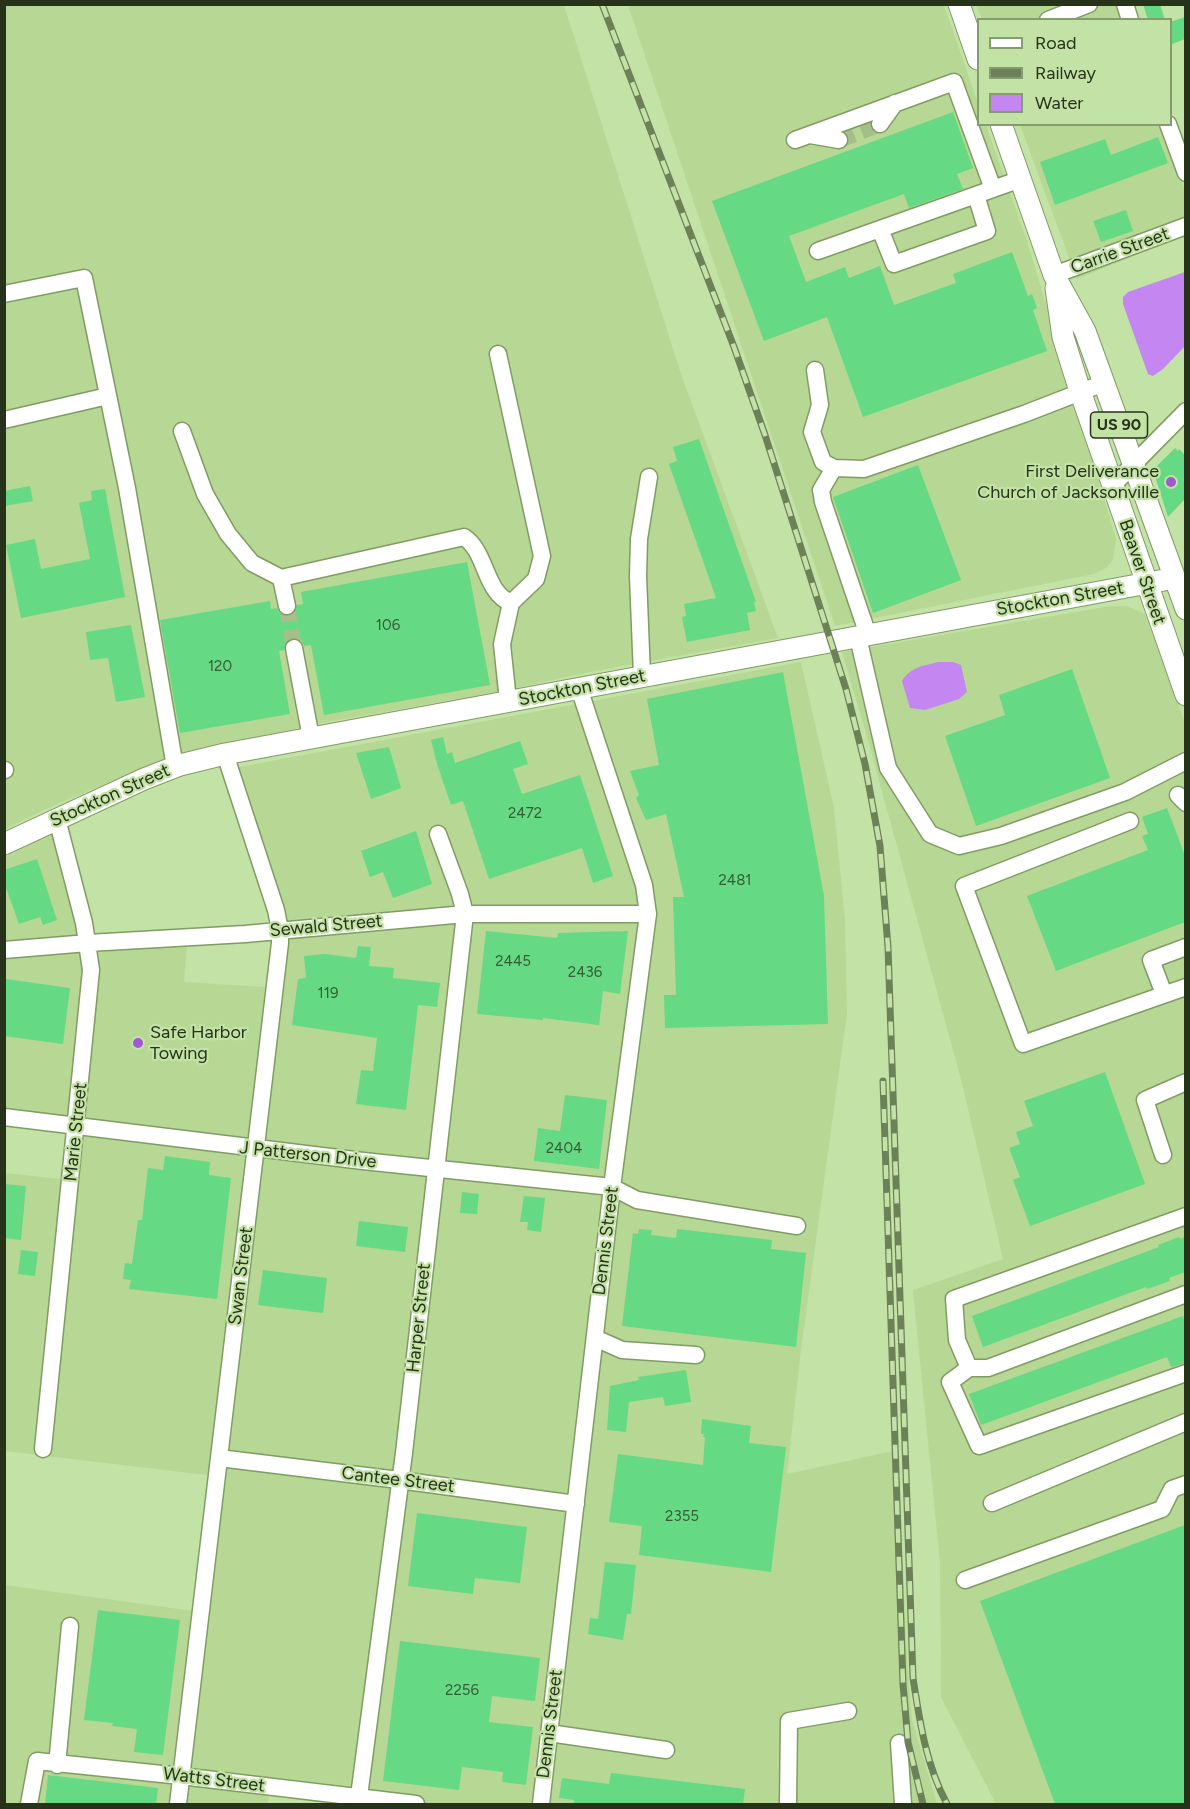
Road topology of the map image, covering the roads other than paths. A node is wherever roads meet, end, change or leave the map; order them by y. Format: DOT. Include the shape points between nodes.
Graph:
graph roads {
  1 [pos="959,4"];
  2 [pos="1089,4"];
  3 [pos="1053,18"];
  4 [pos="977,51"];
  5 [pos="895,103"];
  6 [pos="880,124"];
  7 [pos="1001,126"];
  8 [pos="1169,126"];
  9 [pos="974,138"];
  10 [pos="839,140"];
  11 [pos="1185,172"];
  12 [pos="1021,179"];
  13 [pos="993,189"];
  14 [pos="976,195"];
  15 [pos="1185,226"];
  16 [pos="880,229"];
  17 [pos="818,251"];
  18 [pos="1054,275"];
  19 [pos="4,294"];
  20 [pos="498,354"];
  21 [pos="815,370"];
  22 [pos="1104,383"];
  23 [pos="1080,391"];
  24 [pos="108,396"];
  25 [pos="1184,414"];
  26 [pos="4,420"];
  27 [pos="182,431"];
  28 [pos="1133,462"];
  29 [pos="834,468"];
  30 [pos="649,477"];
  31 [pos="1112,486"];
  32 [pos="281,578"];
  33 [pos="1174,578"];
  34 [pos="1146,584"];
  35 [pos="511,603"];
  36 [pos="287,606"];
  37 [pos="1185,609"];
  38 [pos="863,636"];
  39 [pos="294,648"];
  40 [pos="642,676"];
  41 [pos="579,688"];
  42 [pos="1185,695"];
  43 [pos="508,701"];
  44 [pos="311,738"];
  45 [pos="225,754"];
  46 [pos="1185,761"];
  47 [pos="174,767"];
  48 [pos="57,819"];
  49 [pos="1130,821"];
  50 [pos="438,834"];
  51 [pos="4,844"];
  52 [pos="465,914"];
  53 [pos="648,914"];
  54 [pos="280,930"];
  55 [pos="88,943"];
  56 [pos="1185,947"];
  57 [pos="4,950"];
  58 [pos="1185,987"];
  59 [pos="1164,994"];
  60 [pos="1185,1082"];
  61 [pos="4,1117"];
  62 [pos="77,1126"];
  63 [pos="256,1149"];
  64 [pos="1163,1155"];
  65 [pos="435,1168"];
  66 [pos="612,1187"];
  67 [pos="1185,1216"];
  68 [pos="797,1226"];
  69 [pos="1184,1297"];
  70 [pos="595,1338"];
  71 [pos="696,1355"];
  72 [pos="969,1368"];
  73 [pos="1185,1373"];
  74 [pos="1185,1422"];
  75 [pos="43,1449"];
  76 [pos="219,1458"];
  77 [pos="399,1480"];
  78 [pos="1185,1485"];
  79 [pos="992,1503"];
  80 [pos="576,1504"];
  81 [pos="965,1580"];
  82 [pos="70,1626"];
  83 [pos="848,1711"];
  84 [pos="549,1733"];
  85 [pos="899,1743"];
  86 [pos="666,1750"];
  87 [pos="52,1764"];
  88 [pos="181,1776"];
  89 [pos="358,1801"];
  90 [pos="29,1804"];
  91 [pos="178,1804"];
  92 [pos="416,1804"];
  93 [pos="541,1804"];
  94 [pos="788,1804"];
  95 [pos="903,1804"];
  1 -- 4 [label="main road"];
  2 -- 3 [label="street"];
  5 -- 6 [label="street"];
  5 -- 9 [label="street" via="954,82"];
  5 -- 10 [label="street" via="802,137"];
  7 -- 9 [label="street"];
  7 -- 12 [label="main road, Beaver Street / US 90"];
  8 -- 11 [label="street"];
  9 -- 13 [label="street"];
  12 -- 13 [label="street"];
  12 -- 18 [label="main road, Beaver Street / US 90"];
  13 -- 14 [label="street"];
  14 -- 16 [label="street"];
  14 -- 16 [label="street" via="987,231 915,257 894,264"];
  15 -- 18 [label="street, Carrie Street"];
  16 -- 17 [label="street"];
  18 -- 22 [label="main road, Beaver Street / US 90" via="1085,331"];
  18 -- 23 [label="main road, Beaver Street / US 90" via="1063,337"];
  19 -- 24 [label="street" via="84,278"];
  20 -- 35 [label="street" via="542,556 536,579"];
  21 -- 29 [label="street" via="820,405 812,432 823,462"];
  22 -- 23 [label="street"];
  22 -- 28 [label="main road, Beaver Street / US 90"];
  23 -- 29 [label="street" via="864,468"];
  23 -- 31 [label="main road, Beaver Street / US 90"];
  24 -- 26 [label="street"];
  24 -- 47 [label="street"];
  25 -- 28 [label="street"];
  27 -- 32 [label="street" via="205,494 228,534 252,563"];
  28 -- 31 [label="street"];
  28 -- 33 [label="main road, Beaver Street / US 90"];
  29 -- 38 [label="street" via="821,490 823,502"];
  30 -- 40 [label="street" via="639,540"];
  31 -- 34 [label="main road, Beaver Street / US 90"];
  32 -- 35 [label="street" via="464,537 472,543 495,590"];
  32 -- 36 [label="street"];
  33 -- 34 [label="main road, Stockton Street"];
  33 -- 37 [label="main road, Beaver Street / US 90"];
  34 -- 38 [label="main road, Stockton Street"];
  34 -- 42 [label="main road, Beaver Street / US 90"];
  35 -- 43 [label="street" via="502,644"];
  38 -- 40 [label="main road, Stockton Street"];
  38 -- 46 [label="street" via="888,768 930,834 959,846 1001,837 1125,792"];
  39 -- 44 [label="street"];
  40 -- 41 [label="main road, Stockton Street"];
  41 -- 43 [label="main road, Stockton Street"];
  41 -- 53 [label="street, Dennis Street" via="644,885"];
  43 -- 44 [label="main road, Stockton Street"];
  44 -- 45 [label="main road, Stockton Street"];
  45 -- 47 [label="main road, Stockton Street"];
  45 -- 54 [label="street, Swan Street"];
  47 -- 48 [label="main road, Stockton Street"];
  48 -- 51 [label="main road, Stockton Street"];
  48 -- 55 [label="street, Marie Street"];
  49 -- 59 [label="street" via="964,886 1023,1044"];
  50 -- 52 [label="street, Harper Street"];
  52 -- 53 [label="street, Sewald Street"];
  52 -- 54 [label="street, Sewald Street"];
  52 -- 65 [label="street, Harper Street"];
  53 -- 66 [label="street, Dennis Street"];
  54 -- 55 [label="street, Sewald Street"];
  54 -- 63 [label="street, Swan Street"];
  55 -- 57 [label="street, Sewald Street"];
  55 -- 62 [label="street, Marie Street" via="91,970"];
  56 -- 59 [label="street" via="1151,960"];
  58 -- 59 [label="street"];
  60 -- 64 [label="street" via="1145,1100"];
  61 -- 62 [label="street, J Patterson Drive"];
  62 -- 63 [label="street, J Patterson Drive"];
  62 -- 75 [label="street, Marie Street"];
  63 -- 65 [label="street, J Patterson Drive"];
  63 -- 76 [label="street, Swan Street"];
  65 -- 66 [label="street, J Patterson Drive"];
  65 -- 77 [label="street, Harper Street"];
  66 -- 68 [label="street" via="637,1200"];
  66 -- 70 [label="street, Dennis Street"];
  67 -- 72 [label="street" via="954,1299 957,1340"];
  69 -- 72 [label="street" via="988,1368"];
  70 -- 71 [label="street" via="621,1350"];
  70 -- 80 [label="street, Dennis Street"];
  72 -- 73 [label="street" via="950,1382 979,1446"];
  74 -- 79 [label="street"];
  76 -- 77 [label="street, Cantee Street"];
  76 -- 88 [label="street, Swan Street"];
  77 -- 80 [label="street, Cantee Street"];
  77 -- 89 [label="street, Harper Street"];
  78 -- 81 [label="street" via="1172,1489 1162,1509"];
  80 -- 84 [label="street, Dennis Street"];
  82 -- 87 [label="street"];
  83 -- 94 [label="street" via="789,1721"];
  84 -- 86 [label="street"];
  84 -- 93 [label="street, Dennis Street"];
  85 -- 95 [label="street"];
  87 -- 88 [label="street, Watts Street"];
  87 -- 90 [label="street" via="37,1761"];
  88 -- 89 [label="street, Watts Street"];
  88 -- 91 [label="street, Swan Street"];
  89 -- 92 [label="street, Watts Street"];
}
